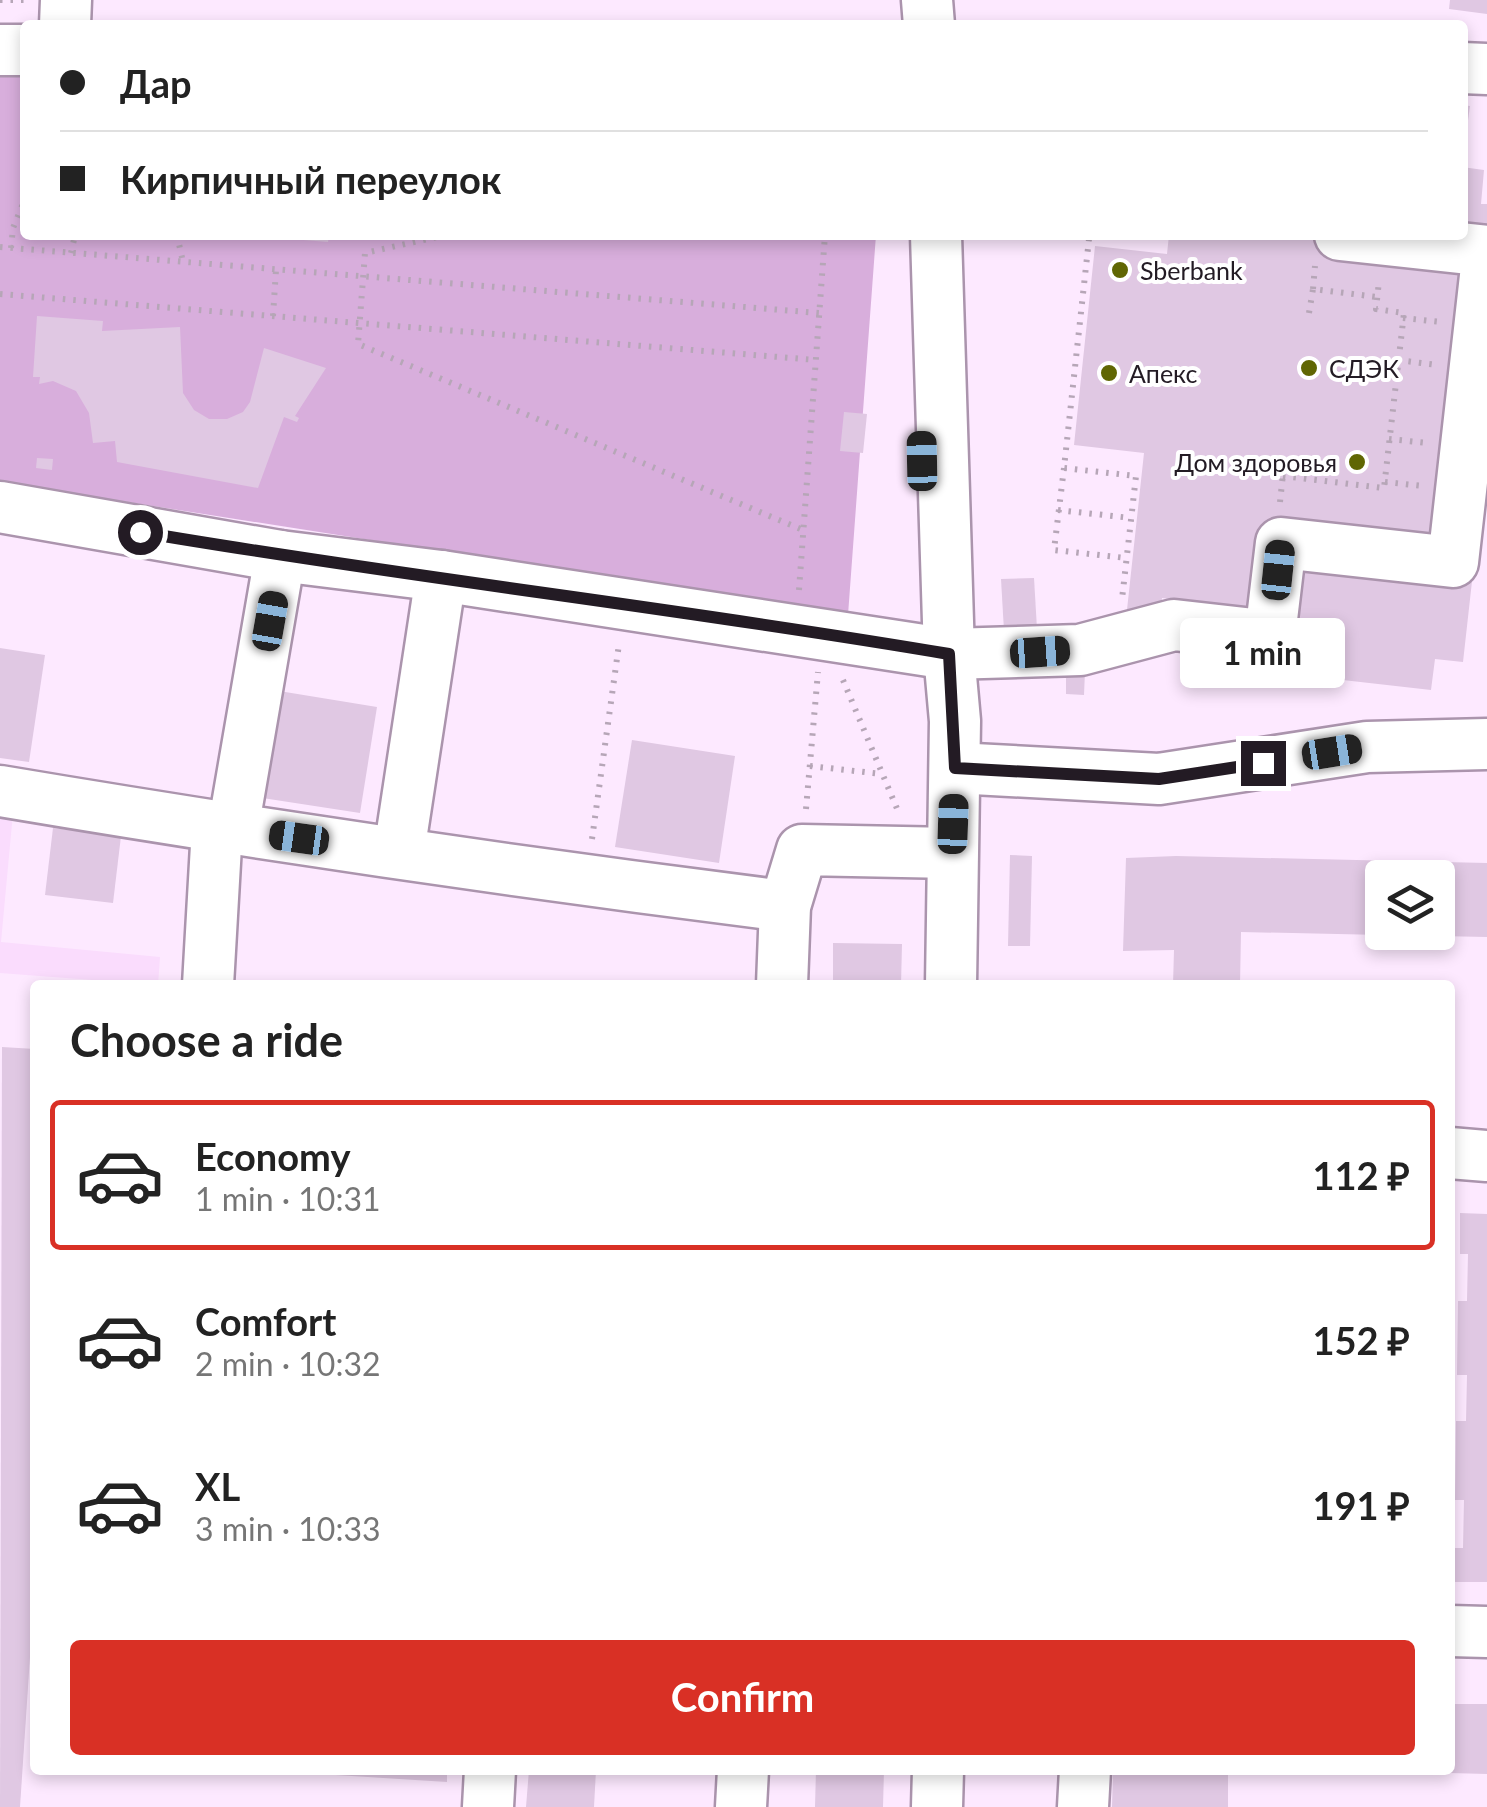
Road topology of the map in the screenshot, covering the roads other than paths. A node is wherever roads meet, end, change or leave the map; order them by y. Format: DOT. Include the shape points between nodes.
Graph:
graph roads {
  1 [pos="917,240"];
  2 [pos="936,240"];
  3 [pos="1383,240"];
  4 [pos="1487,255"];
  5 [pos="0,507"];
  6 [pos="280,556"];
  7 [pos="441,576"];
  8 [pos="937,652"];
  9 [pos="1487,744"];
  10 [pos="955,768"];
  11 [pos="0,791"];
  12 [pos="225,829"];
  13 [pos="399,852"];
  14 [pos="934,853"];
  15 [pos="785,906"];
  16 [pos="209,980"];
  17 [pos="782,980"];
  18 [pos="951,980"];
  19 [pos="1455,1153"];
  20 [pos="1487,1156"];
  21 [pos="1455,1631"];
  22 [pos="1487,1632"];
  23 [pos="490,1775"];
  24 [pos="743,1775"];
  25 [pos="938,1775"];
  26 [pos="1085,1775"];
  27 [pos="488,1807"];
  28 [pos="742,1807"];
  29 [pos="937,1807"];
  30 [pos="1083,1807"];
  1 -- 8 [label="street"];
  2 -- 8 [label="street"];
  3 -- 4 [label="street"];
  4 -- 8 [label="street" via="1453,562 1280,542 1270,636 1174,625 1080,650"];
  5 -- 6 [label="street"];
  6 -- 7 [label="street"];
  6 -- 12 [label="street"];
  7 -- 8 [label="street" via="818,645"];
  7 -- 13 [label="street"];
  8 -- 10 [label="street"];
  9 -- 10 [label="street" via="1367,747 1159,779"];
  10 -- 14 [label="street"];
  11 -- 12 [label="street"];
  12 -- 13 [label="street"];
  12 -- 16 [label="street"];
  13 -- 15 [label="street"];
  14 -- 15 [label="street" via="802,850"];
  14 -- 18 [label="street"];
  15 -- 17 [label="street"];
  19 -- 20 [label="street"];
  21 -- 22 [label="street"];
  23 -- 27 [label="street"];
  24 -- 28 [label="street"];
  25 -- 29 [label="street"];
  26 -- 30 [label="street"];
}
